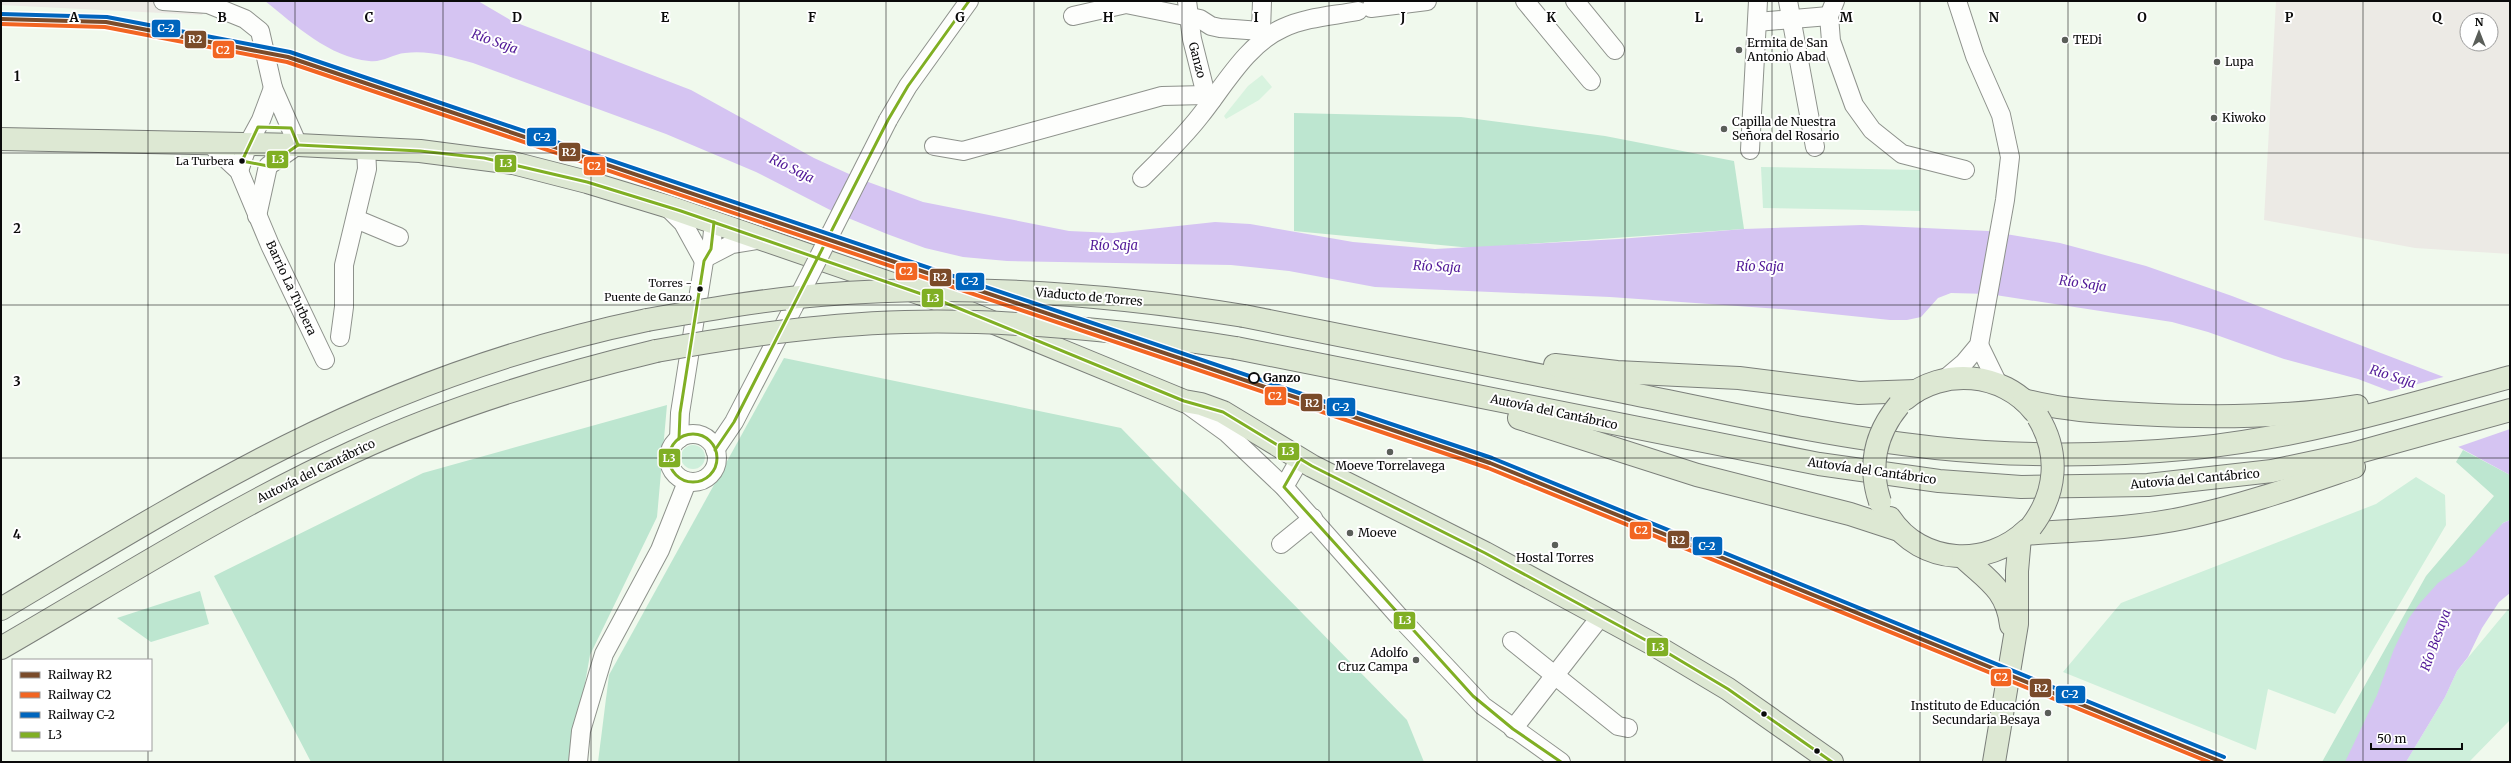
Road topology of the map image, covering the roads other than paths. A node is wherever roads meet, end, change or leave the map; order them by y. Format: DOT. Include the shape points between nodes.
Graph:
graph roads {
  1 [pos="163,1"];
  2 [pos="969,1"];
  3 [pos="1262,1"];
  4 [pos="1336,1"];
  5 [pos="1427,1"];
  6 [pos="1525,1"];
  7 [pos="1575,1"];
  8 [pos="1758,1"];
  9 [pos="1788,1"];
  10 [pos="1957,1"];
  11 [pos="1397,3"];
  12 [pos="1362,5"];
  13 [pos="1188,9"];
  14 [pos="1832,9"];
  15 [pos="1074,16"];
  16 [pos="1319,16"];
  17 [pos="1792,19"];
  18 [pos="1757,22"];
  19 [pos="1264,34"];
  20 [pos="1615,50"];
  21 [pos="1591,81"];
  22 [pos="272,83"];
  23 [pos="1209,97"];
  24 [pos="294,136"];
  25 [pos="1,139"];
  26 [pos="934,146"];
  27 [pos="1814,147"];
  28 [pos="366,148"];
  29 [pos="1750,150"];
  30 [pos="247,151"];
  31 [pos="268,166"];
  32 [pos="1965,170"];
  33 [pos="1142,178"];
  34 [pos="666,206"];
  35 [pos="257,216"];
  36 [pos="356,220"];
  37 [pos="714,222"];
  38 [pos="399,237"];
  39 [pos="764,239"];
  40 [pos="704,257"];
  41 [pos="1244,316"];
  42 [pos="340,337"];
  43 [pos="1979,345"];
  44 [pos="1240,349"];
  45 [pos="325,360"];
  46 [pos="2510,372"];
  47 [pos="2510,376"];
  48 [pos="1945,379"];
  49 [pos="1998,384"];
  50 [pos="1916,391"];
  51 [pos="2024,400"];
  52 [pos="1184,401"];
  53 [pos="2510,410"];
  54 [pos="2510,420"];
  55 [pos="2300,423"];
  56 [pos="679,439"];
  57 [pos="715,450"];
  58 [pos="1300,459"];
  59 [pos="2354,461"];
  60 [pos="687,482"];
  61 [pos="1284,487"];
  62 [pos="1313,518"];
  63 [pos="2185,518"];
  64 [pos="1899,530"];
  65 [pos="2025,533"];
  66 [pos="1281,544"];
  67 [pos="1963,557"];
  68 [pos="2018,596"];
  69 [pos="1,609"];
  70 [pos="1601,616"];
  71 [pos="1512,641"];
  72 [pos="1,648"];
  73 [pos="2013,648"];
  74 [pos="1554,675"];
  75 [pos="1628,728"];
  76 [pos="1513,729"];
  77 [pos="578,762"];
  78 [pos="1561,762"];
  79 [pos="1831,762"];
  80 [pos="1994,762"];
  1 -- 22 [label="street" via="208,4 245,19 260,32"];
  2 -- 57 [label="street, bridge" via="908,86 888,120 734,422"];
  3 -- 19 [label="street"];
  4 -- 16 [label="street"];
  5 -- 11 [label="street"];
  6 -- 21 [label="street"];
  7 -- 20 [label="street"];
  8 -- 18 [label="street"];
  9 -- 17 [label="street"];
  10 -- 43 [label="street" via="1975,56 2001,115 2010,157 2005,200"];
  11 -- 12 [label="street"];
  12 -- 16 [label="street"];
  13 -- 15 [label="street" via="1126,4"];
  13 -- 19 [label="street" via="1220,28"];
  13 -- 23 [label="street, Ganzo" via="1192,39"];
  14 -- 17 [label="street"];
  14 -- 32 [label="street" via="1831,41 1840,70 1854,105 1872,130 1902,154"];
  16 -- 19 [label="street"];
  17 -- 18 [label="street"];
  17 -- 27 [label="street"];
  18 -- 29 [label="street"];
  19 -- 23 [label="street"];
  22 -- 24 [label="street"];
  22 -- 30 [label="street"];
  23 -- 26 [label="street" via="1162,96 963,151"];
  23 -- 33 [label="street" via="1190,128"];
  24 -- 28 [label="highway"];
  24 -- 30 [label="highway"];
  24 -- 31 [label="street"];
  25 -- 30 [label="highway" via="140,143"];
  28 -- 34 [label="highway" via="456,155 513,163"];
  28 -- 36 [label="street" via="367,169"];
  30 -- 31 [label="street"];
  30 -- 35 [label="street, Barrio La Turbera"];
  31 -- 35 [label="street"];
  34 -- 37 [label="highway"];
  34 -- 40 [label="street" via="683,223"];
  35 -- 45 [label="street, Barrio La Turbera"];
  36 -- 38 [label="street"];
  36 -- 42 [label="street" via="344,265 344,307"];
  37 -- 39 [label="highway"];
  37 -- 40 [label="street"];
  39 -- 40 [label="street" via="732,244"];
  39 -- 52 [label="highway" via="936,299"];
  40 -- 56 [label="street" via="680,413"];
  41 -- 50 [label="highway" via="1335,328 1585,369 1739,378 1859,393"];
  41 -- 55 [label="highway" via="1690,406 1842,434 1938,448 2043,454 2154,451 2225,444"];
  41 -- 69 [label="highway, Viaducto de Torres, bridge" via="1105,297 942,289 819,295 647,320 583,335 491,362 422,386 344,419 234,474"];
  43 -- 48 [label="street" via="1964,363"];
  43 -- 49 [label="street"];
  44 -- 59 [label="highway, Autovía del Cantábrico" via="1819,464 1938,481 2021,487 2148,485"];
  44 -- 64 [label="highway" via="1511,416 1697,475 1850,514"];
  44 -- 72 [label="highway, Autovía del Cantábrico, bridge" via="1088,328 951,321 876,323 793,331 656,352 554,377 428,420 353,452 250,504"];
  46 -- 55 [label="highway"];
  47 -- 55 [label="highway" via="2393,411"];
  48 -- 49 [label="highway" via="1977,378"];
  48 -- 50 [label="highway"];
  49 -- 51 [label="highway"];
  50 -- 64 [label="highway, bridge" via="1898,405 1885,424 1876,445 1874,479 1880,502"];
  51 -- 55 [label="highway" via="2065,409 2233,417"];
  51 -- 65 [label="highway, bridge" via="2038,417 2051,446 2053,473 2048,499"];
  52 -- 58 [label="highway" via="1223,412"];
  52 -- 61 [label="street" via="1227,433"];
  53 -- 59 [label="highway, Autovía del Cantábrico"];
  54 -- 59 [label="highway"];
  56 -- 57 [label="street" via="685,436 700,436"];
  56 -- 60 [label="street" via="670,452 670,467 680,479"];
  57 -- 60 [label="street" via="717,458 713,472 702,481"];
  58 -- 61 [label="street"];
  58 -- 70 [label="highway"];
  59 -- 63 [label="highway" via="2233,506"];
  60 -- 77 [label="street" via="660,550 604,654 581,731"];
  61 -- 62 [label="street"];
  62 -- 66 [label="street"];
  62 -- 76 [label="street" via="1457,679 1483,706"];
  63 -- 65 [label="highway" via="2143,524"];
  63 -- 68 [label="highway" via="2125,530 2049,539 2036,548 2030,557"];
  64 -- 67 [label="highway" via="1928,550"];
  65 -- 67 [label="highway" via="1993,552"];
  65 -- 68 [label="highway" via="2017,571"];
  67 -- 73 [label="highway" via="1984,574 2001,594 2009,613"];
  68 -- 73 [label="highway" via="2018,624"];
  70 -- 74 [label="street"];
  70 -- 79 [label="highway" via="1728,689"];
  71 -- 74 [label="street"];
  73 -- 80 [label="highway"];
  74 -- 75 [label="street" via="1618,726"];
  74 -- 76 [label="street"];
  76 -- 78 [label="street"];
}
